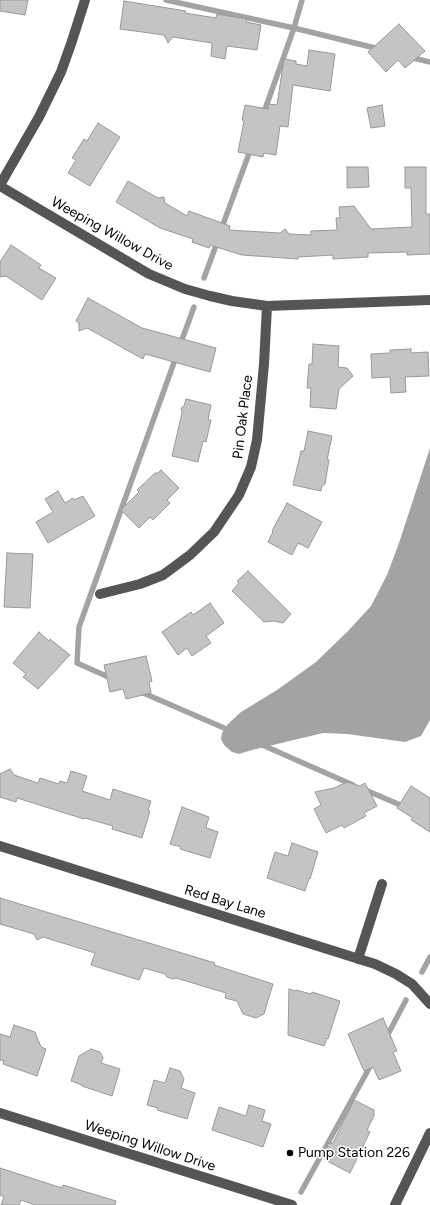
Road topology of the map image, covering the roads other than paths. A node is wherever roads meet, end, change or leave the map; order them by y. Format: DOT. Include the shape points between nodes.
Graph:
graph roads {
  1 [pos="85,0"];
  2 [pos="0,186"];
  3 [pos="430,300"];
  4 [pos="267,306"];
  5 [pos="100,594"];
  6 [pos="0,846"];
  7 [pos="382,884"];
  8 [pos="358,959"];
  9 [pos="430,1004"];
  10 [pos="0,1113"];
  11 [pos="430,1133"];
  12 [pos="292,1205"];
  13 [pos="395,1205"];
  1 -- 2 [label="street" via="61,72"];
  2 -- 4 [label="street, Weeping Willow Drive" via="149,274 210,296"];
  3 -- 4 [label="street, Weeping Willow Drive"];
  4 -- 5 [label="street, Pin Oak Place" via="257,440 251,467 239,495 214,532 190,555 163,575"];
  6 -- 8 [label="street, Red Bay Lane"];
  7 -- 8 [label="street"];
  8 -- 9 [label="street, Red Bay Lane" via="396,974 412,984"];
  10 -- 12 [label="street, Weeping Willow Drive"];
  11 -- 13 [label="street"];
}
